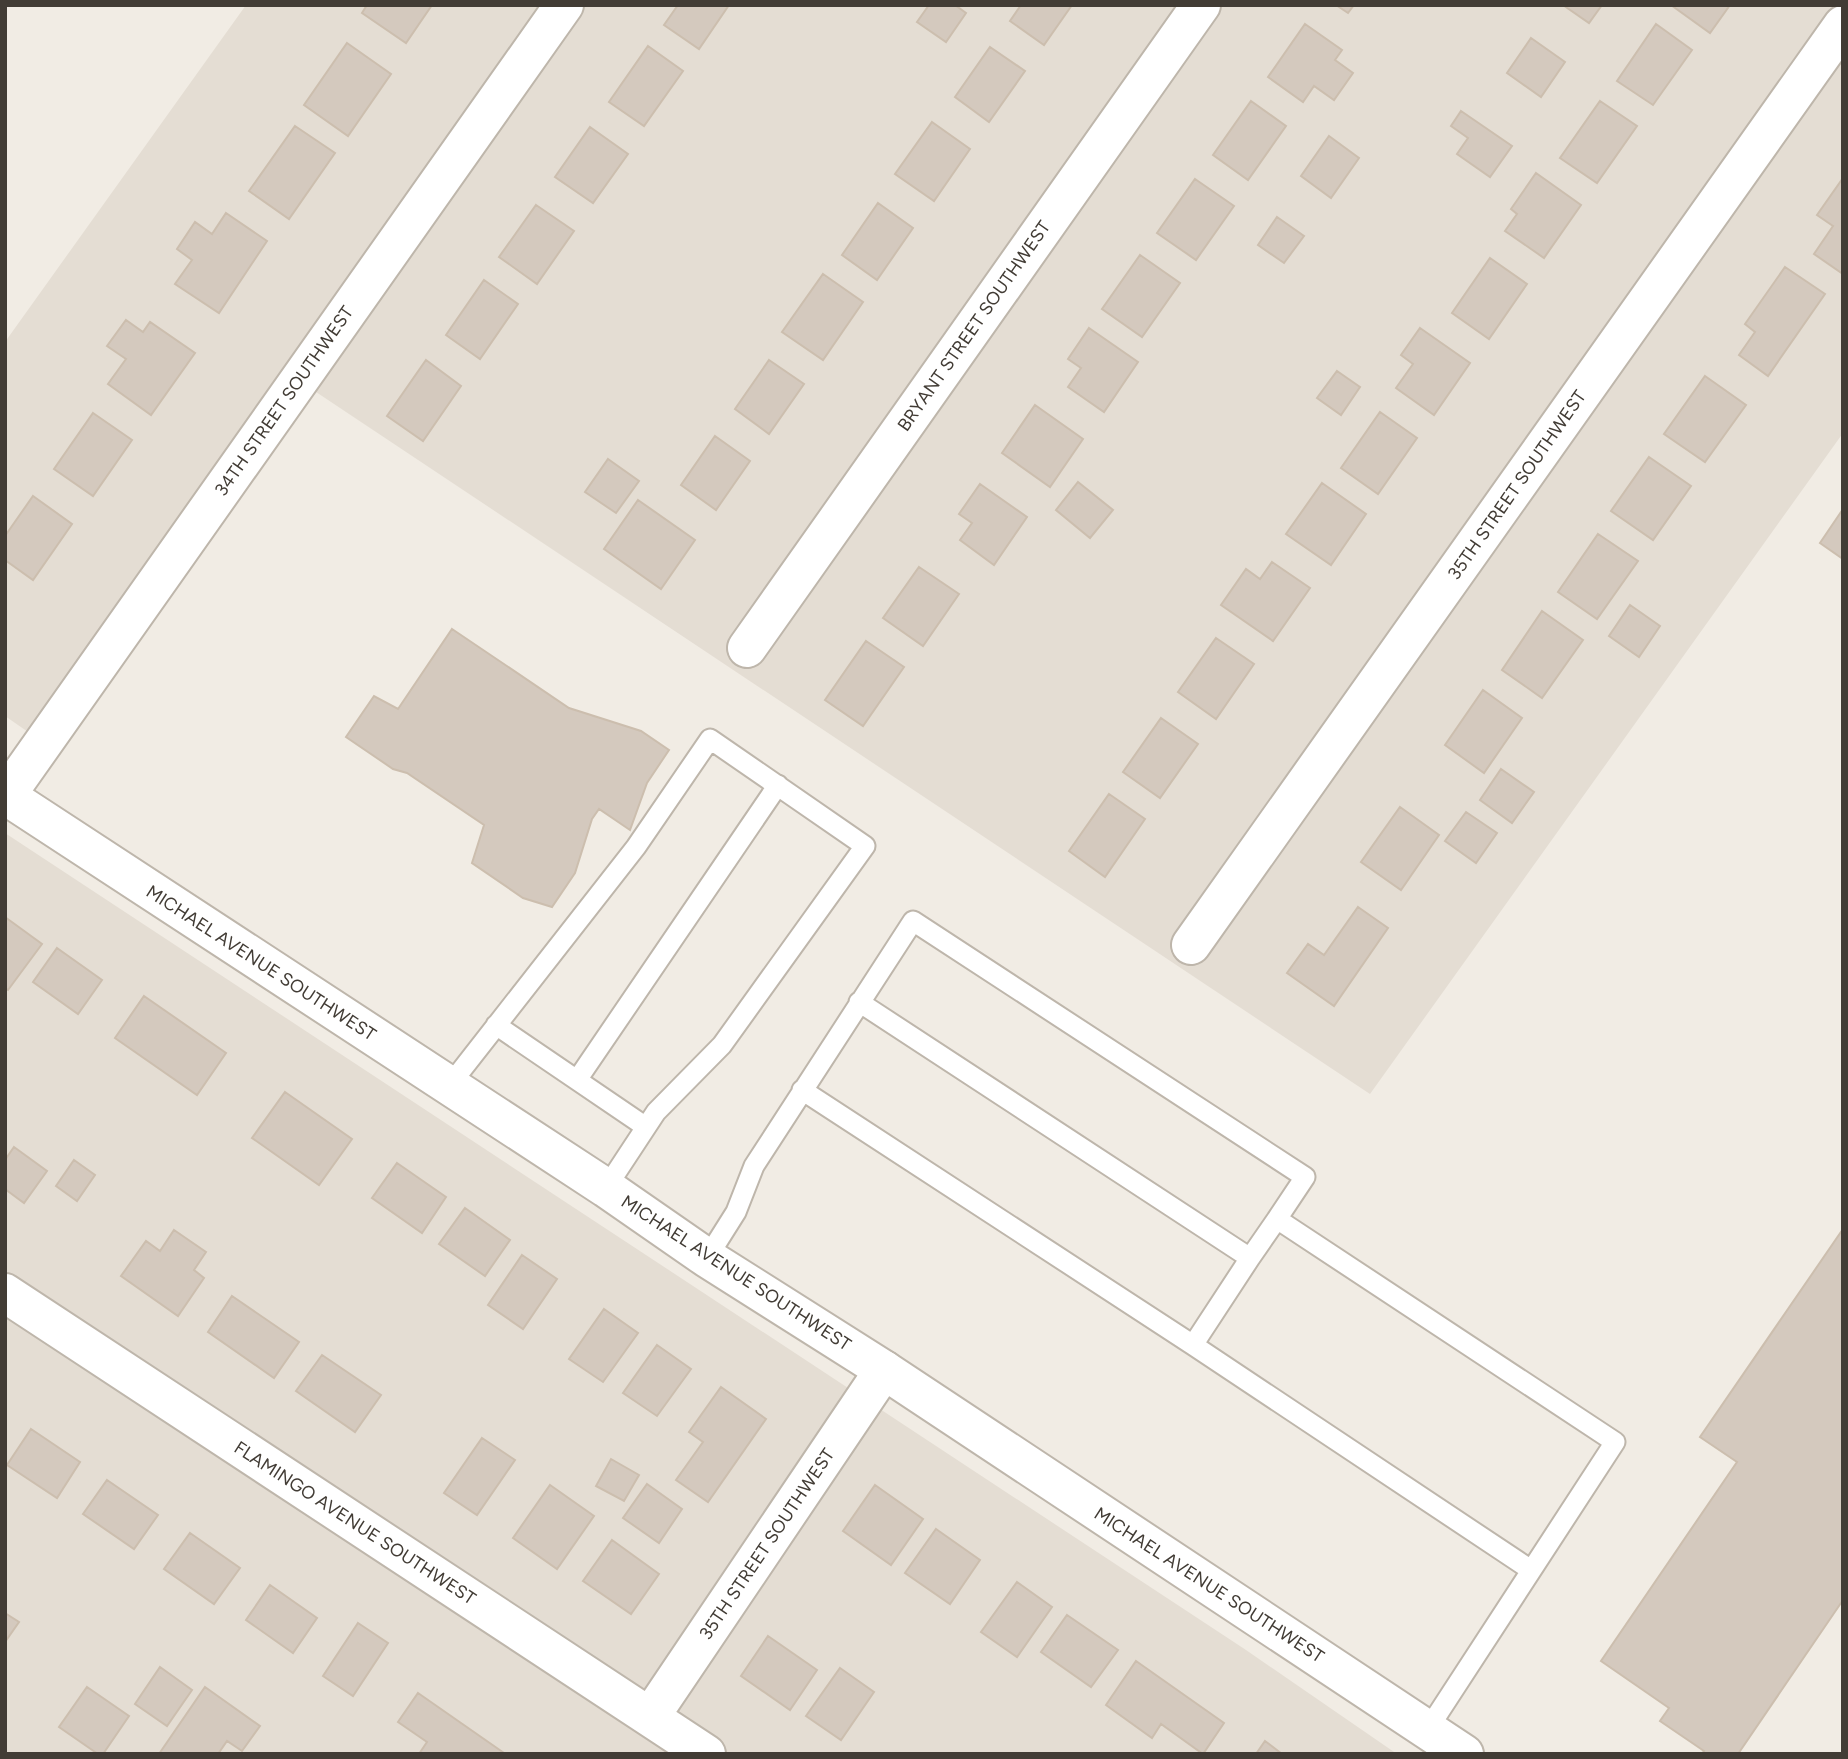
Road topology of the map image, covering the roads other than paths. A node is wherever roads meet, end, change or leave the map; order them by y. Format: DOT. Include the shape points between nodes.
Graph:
graph roads {
  1 [pos="564,5"];
  2 [pos="1201,5"];
  3 [pos="1843,25"];
  4 [pos="747,648"];
  5 [pos="778,785"];
  6 [pos="6,796"];
  7 [pos="1191,945"];
  8 [pos="859,1002"];
  9 [pos="496,1025"];
  10 [pos="577,1080"];
  11 [pos="449,1086"];
  12 [pos="802,1090"];
  13 [pos="646,1127"];
  14 [pos="606,1188"];
  15 [pos="1277,1219"];
  16 [pos="707,1258"];
  17 [pos="1250,1258"];
  18 [pos="5,1293"];
  19 [pos="1193,1345"];
  20 [pos="884,1370"];
  21 [pos="1531,1570"];
  22 [pos="650,1717"];
  23 [pos="1428,1729"];
  24 [pos="706,1754"];
  25 [pos="1464,1754"];
  1 -- 6 [label="street, 34TH STREET SOUTHWEST"];
  2 -- 4 [label="street, BRYANT STREET SOUTHWEST"];
  3 -- 7 [label="street, 35TH STREET SOUTHWEST"];
  5 -- 9 [label="lane" via="710,739 636,847"];
  5 -- 10 [label="lane"];
  5 -- 13 [label="lane" via="865,846 722,1045"];
  6 -- 11 [label="street, MICHAEL AVENUE SOUTHWEST"];
  8 -- 12 [label="lane"];
  8 -- 15 [label="lane" via="913,921 1305,1177"];
  8 -- 17 [label="lane"];
  9 -- 10 [label="lane"];
  9 -- 11 [label="lane"];
  10 -- 13 [label="lane"];
  11 -- 14 [label="street, MICHAEL AVENUE SOUTHWEST"];
  12 -- 16 [label="lane" via="754,1166 736,1212"];
  12 -- 19 [label="lane"];
  13 -- 14 [label="lane"];
  14 -- 16 [label="street, MICHAEL AVENUE SOUTHWEST"];
  15 -- 17 [label="lane"];
  15 -- 21 [label="lane" via="1615,1442"];
  16 -- 20 [label="street, MICHAEL AVENUE SOUTHWEST"];
  17 -- 19 [label="lane"];
  18 -- 22 [label="street, FLAMINGO AVENUE SOUTHWEST"];
  19 -- 21 [label="lane"];
  20 -- 22 [label="street, 35TH STREET SOUTHWEST"];
  20 -- 23 [label="street, MICHAEL AVENUE SOUTHWEST"];
  21 -- 23 [label="lane"];
  22 -- 24 [label="street, FLAMINGO AVENUE SOUTHWEST"];
  23 -- 25 [label="street, MICHAEL AVENUE SOUTHWEST"];
}
